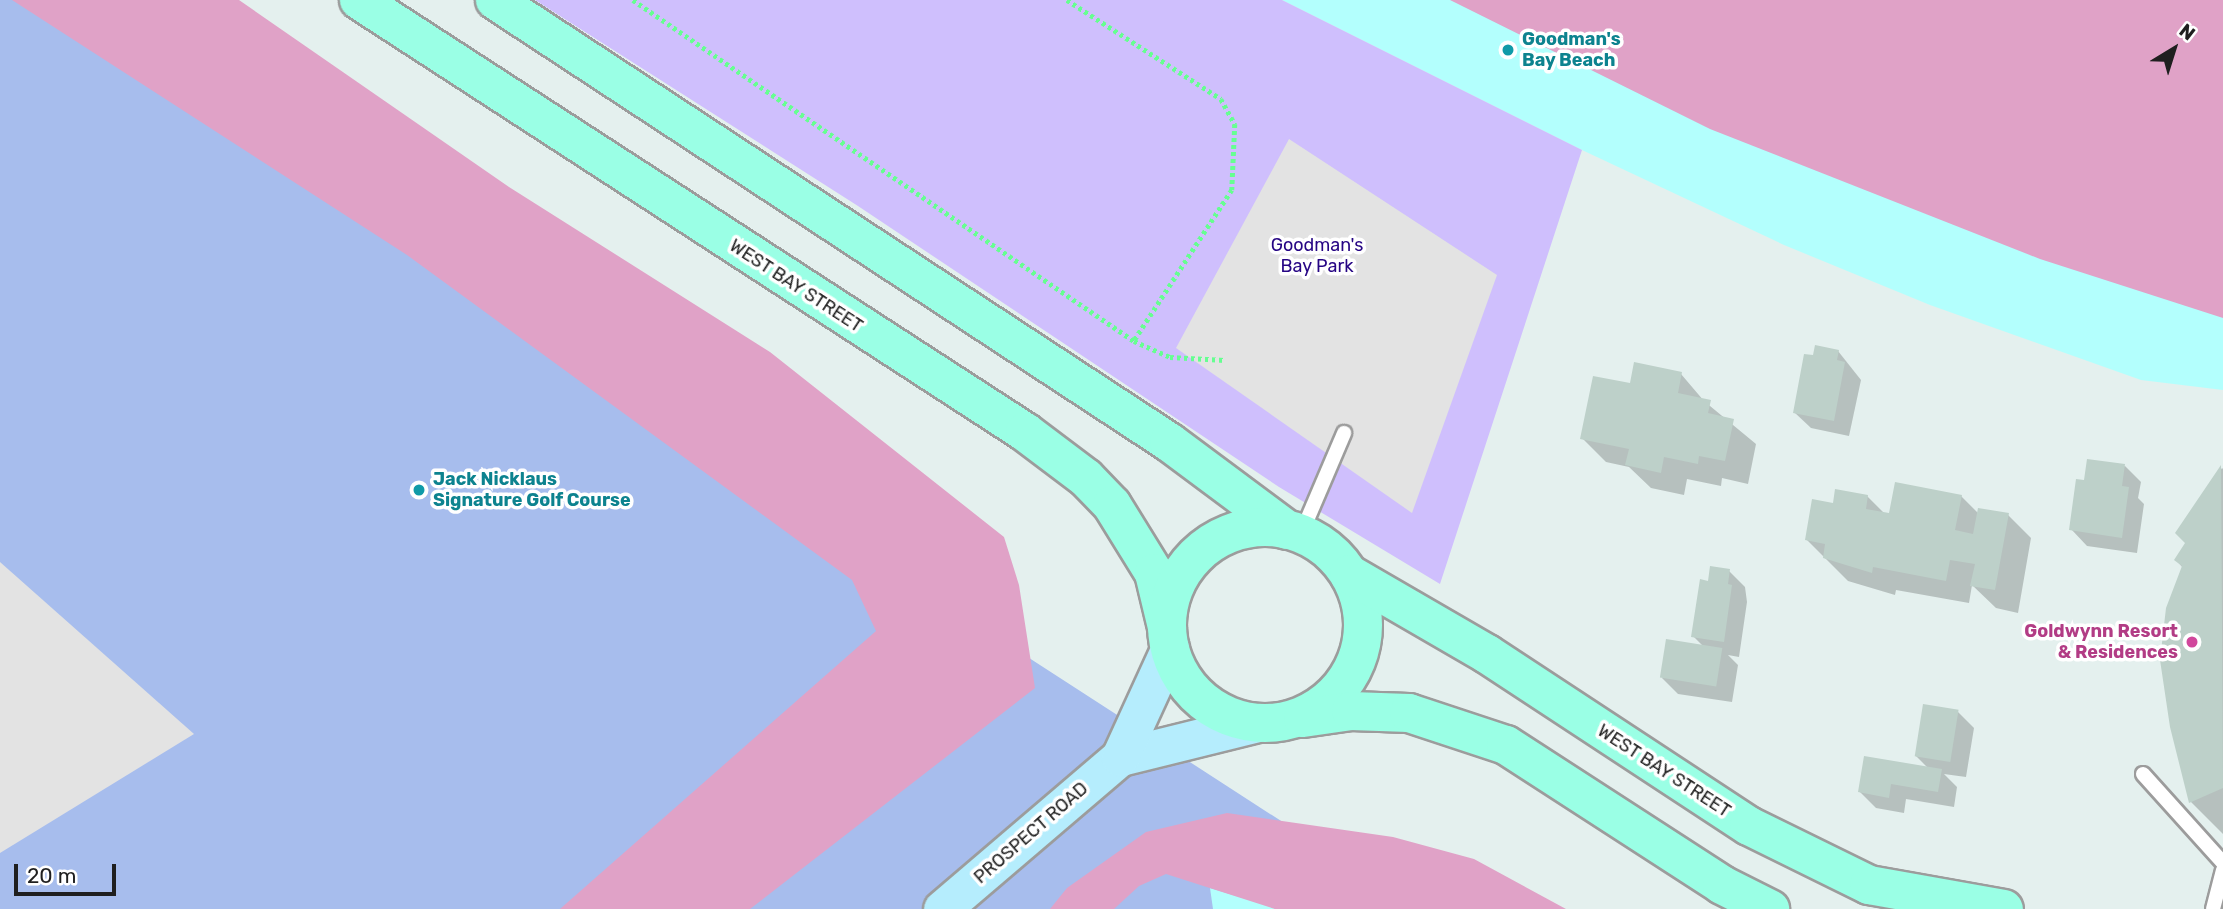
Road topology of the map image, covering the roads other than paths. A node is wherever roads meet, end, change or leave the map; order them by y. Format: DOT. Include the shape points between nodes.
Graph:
graph roads {
  1 [pos="359,0"];
  2 [pos="495,0"];
  3 [pos="1344,433"];
  4 [pos="1294,532"];
  5 [pos="1349,574"];
  6 [pos="1168,638"];
  7 [pos="1275,721"];
  8 [pos="1120,757"];
  9 [pos="2143,774"];
  10 [pos="2223,863"];
  11 [pos="2223,870"];
  12 [pos="942,909"];
  13 [pos="1770,909"];
  14 [pos="2004,909"];
  15 [pos="2213,909"];
  1 -- 6 [label="main road, WEST BAY STREET" via="1026,432 1086,478 1112,505 1154,573"];
  2 -- 4 [label="main road" via="1169,442"];
  3 -- 4 [label="lane"];
  4 -- 5 [label="main road" via="1333,555"];
  4 -- 6 [label="main road" via="1252,528 1211,543 1180,576 1170,602"];
  5 -- 7 [label="main road" via="1363,619 1358,659 1327,702"];
  5 -- 14 [label="main road, WEST BAY STREET" via="1487,654 1749,826 1869,885"];
  6 -- 7 [label="main road" via="1177,668 1196,695 1233,718"];
  6 -- 8 [label="street, PROSPECT ROAD"];
  7 -- 8 [label="street, PROSPECT ROAD"];
  7 -- 13 [label="main road" via="1380,710 1469,730 1506,745 1722,885"];
  8 -- 12 [label="street, PROSPECT ROAD"];
  9 -- 10 [label="lane"];
  11 -- 15 [label="lane"];
}
